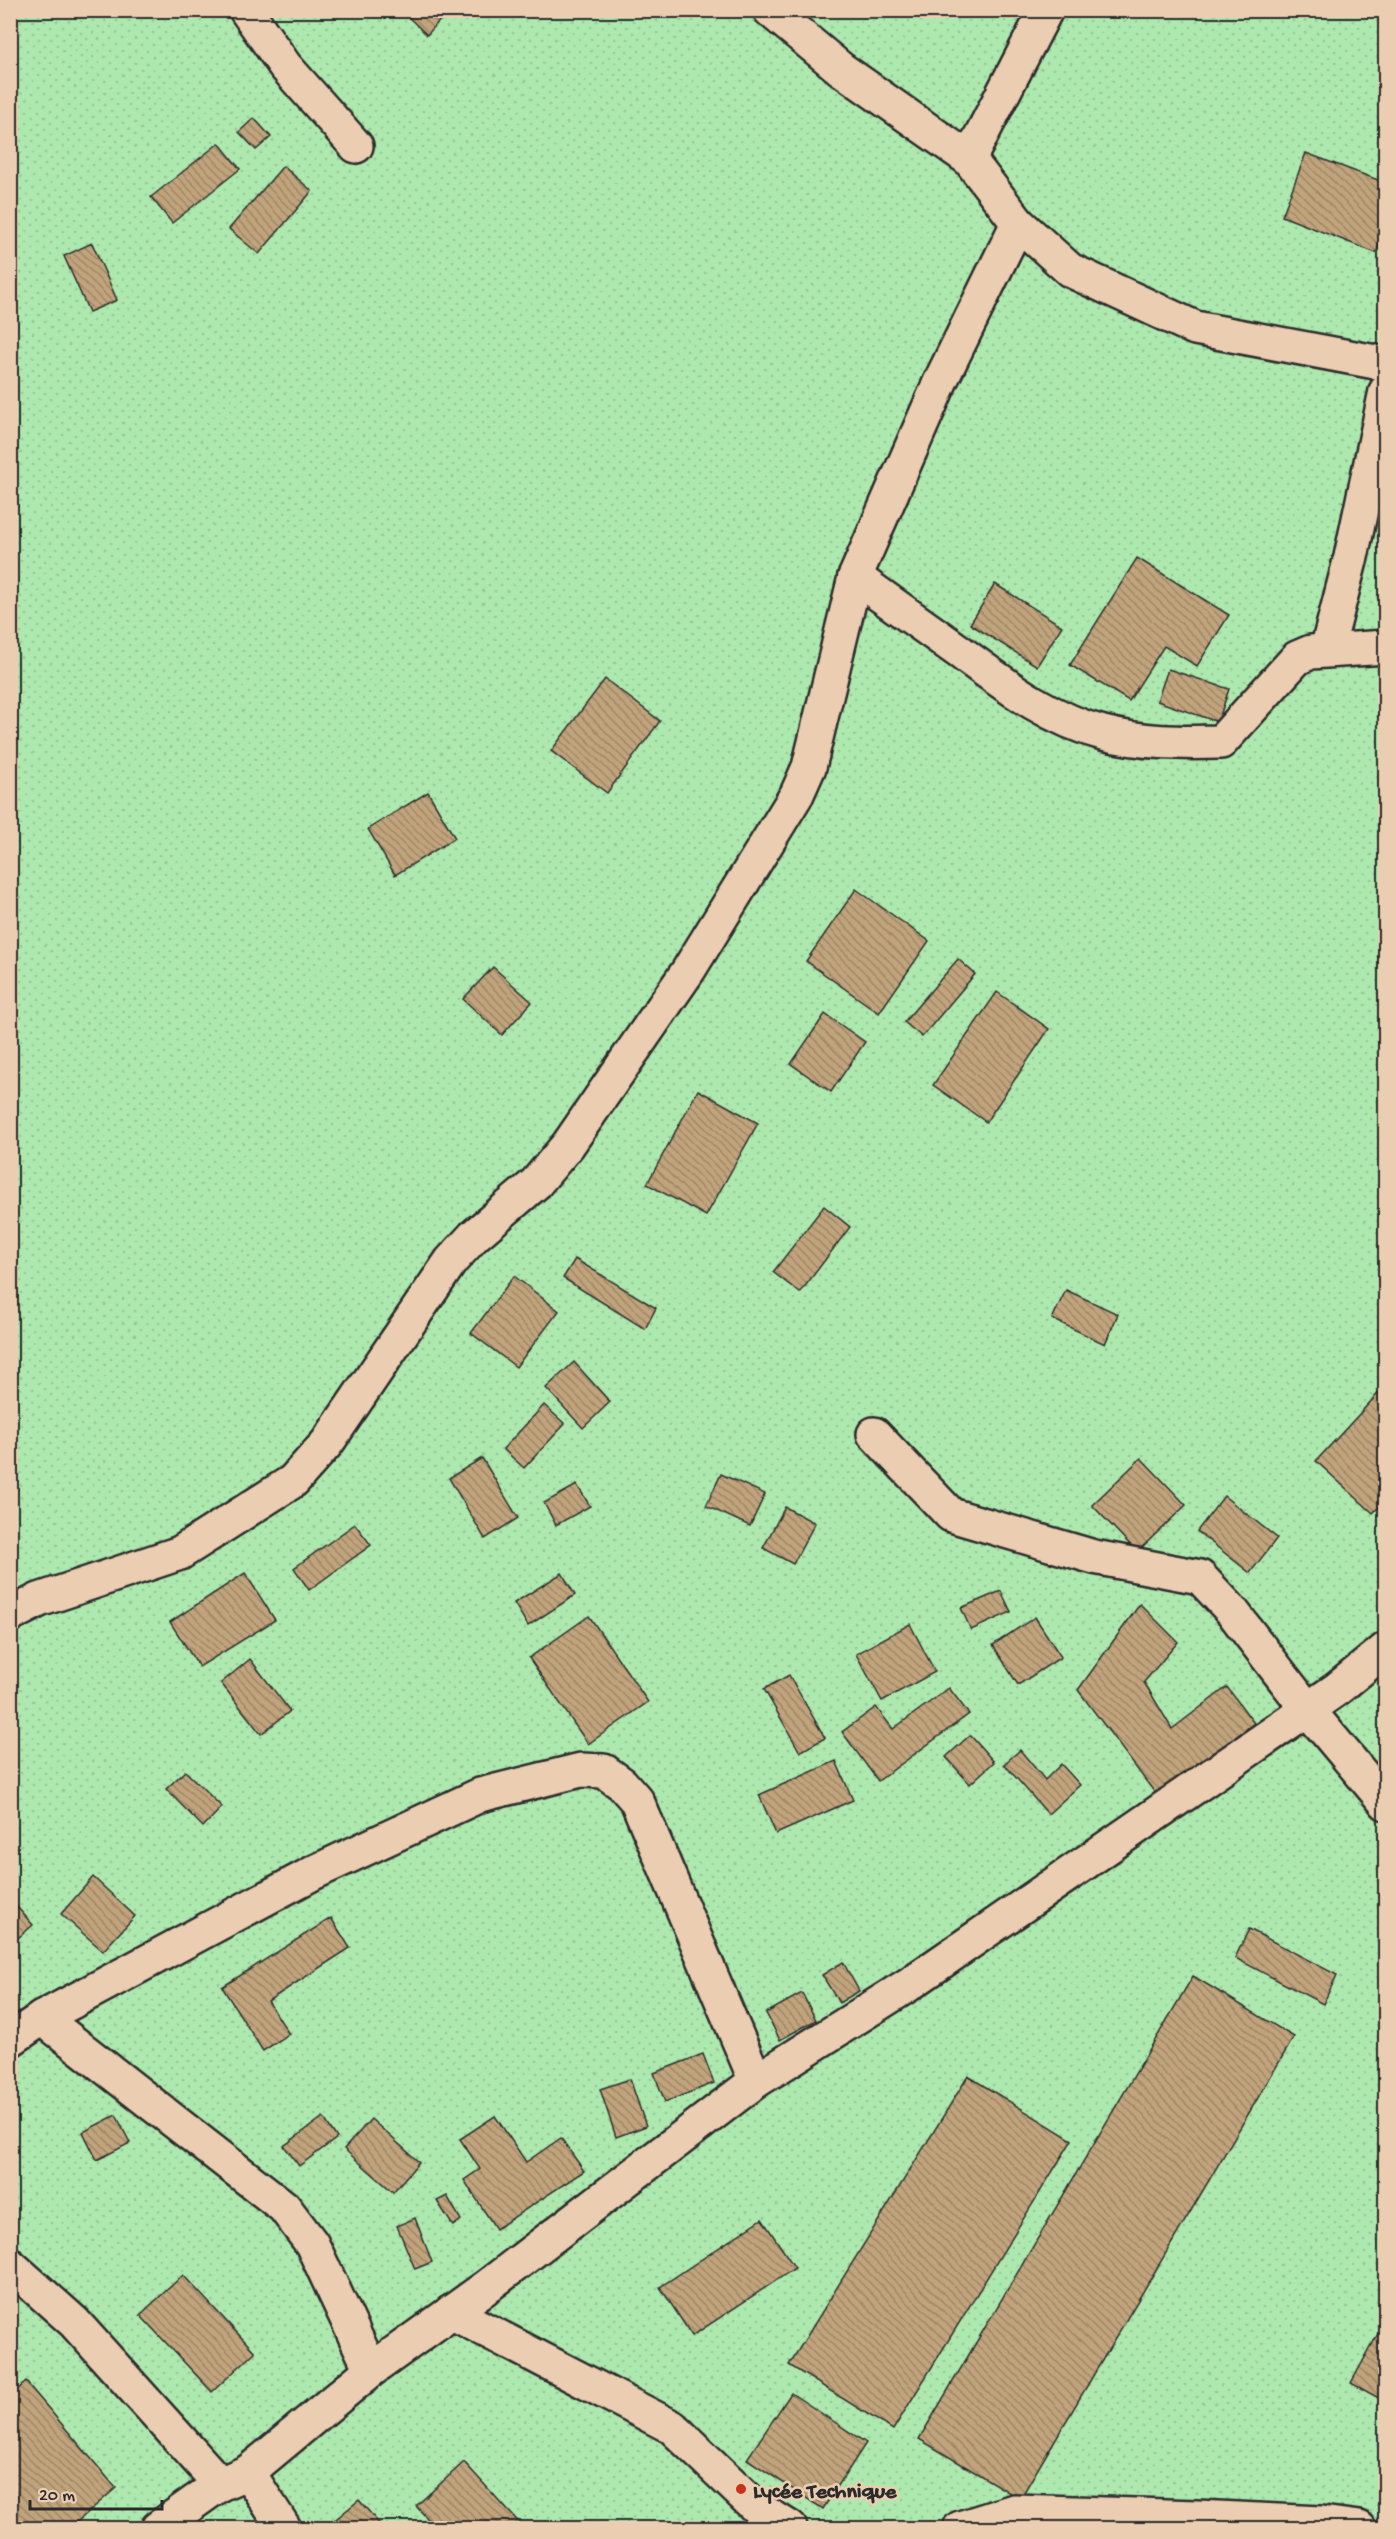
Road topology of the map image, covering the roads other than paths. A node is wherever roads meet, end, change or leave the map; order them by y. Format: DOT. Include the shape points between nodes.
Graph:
graph roads {
  1 [pos="246,10"];
  2 [pos="770,10"];
  3 [pos="1046,10"];
  4 [pos="356,146"];
  5 [pos="969,159"];
  6 [pos="1018,223"];
  7 [pos="1386,364"];
  8 [pos="1386,391"];
  9 [pos="855,577"];
  10 [pos="1386,647"];
  11 [pos="1327,650"];
  12 [pos="874,1434"];
  13 [pos="10,1615"];
  14 [pos="1386,1649"];
  15 [pos="1308,1710"];
  16 [pos="1386,1803"];
  17 [pos="42,2018"];
  18 [pos="10,2040"];
  19 [pos="756,2081"];
  20 [pos="10,2265"];
  21 [pos="451,2312"];
  22 [pos="371,2370"];
  23 [pos="234,2478"];
  24 [pos="158,2529"];
  25 [pos="284,2529"];
  26 [pos="790,2529"];
  27 [pos="960,2529"];
  28 [pos="1359,2529"];
  1 -- 4 [label="street" via="285,66"];
  2 -- 5 [label="street" via="841,69"];
  3 -- 5 [label="street"];
  5 -- 6 [label="street"];
  6 -- 7 [label="street" via="1070,270 1195,328"];
  6 -- 9 [label="street" via="942,380"];
  8 -- 11 [label="street"];
  9 -- 11 [label="street" via="1022,696 1059,716 1131,739 1221,742 1297,658"];
  9 -- 13 [label="street" via="809,767 791,804 688,971 568,1145 536,1183 451,1261 327,1443 293,1481 180,1553 39,1600"];
  10 -- 11 [label="street"];
  12 -- 15 [label="street" via="951,1515 1094,1557 1200,1577 1232,1611"];
  14 -- 15 [label="street"];
  15 -- 16 [label="street"];
  15 -- 19 [label="street" via="908,1985"];
  17 -- 18 [label="street"];
  17 -- 19 [label="street" via="315,1872 480,1795 581,1770 604,1771 637,1801"];
  17 -- 22 [label="street" via="284,2207 312,2244"];
  19 -- 21 [label="street"];
  20 -- 23 [label="street"];
  21 -- 22 [label="street"];
  21 -- 26 [label="street" via="672,2427 756,2507"];
  22 -- 23 [label="street"];
  23 -- 24 [label="street"];
  23 -- 25 [label="street"];
  27 -- 28 [label="street" via="1014,2511 1310,2522"];
}
